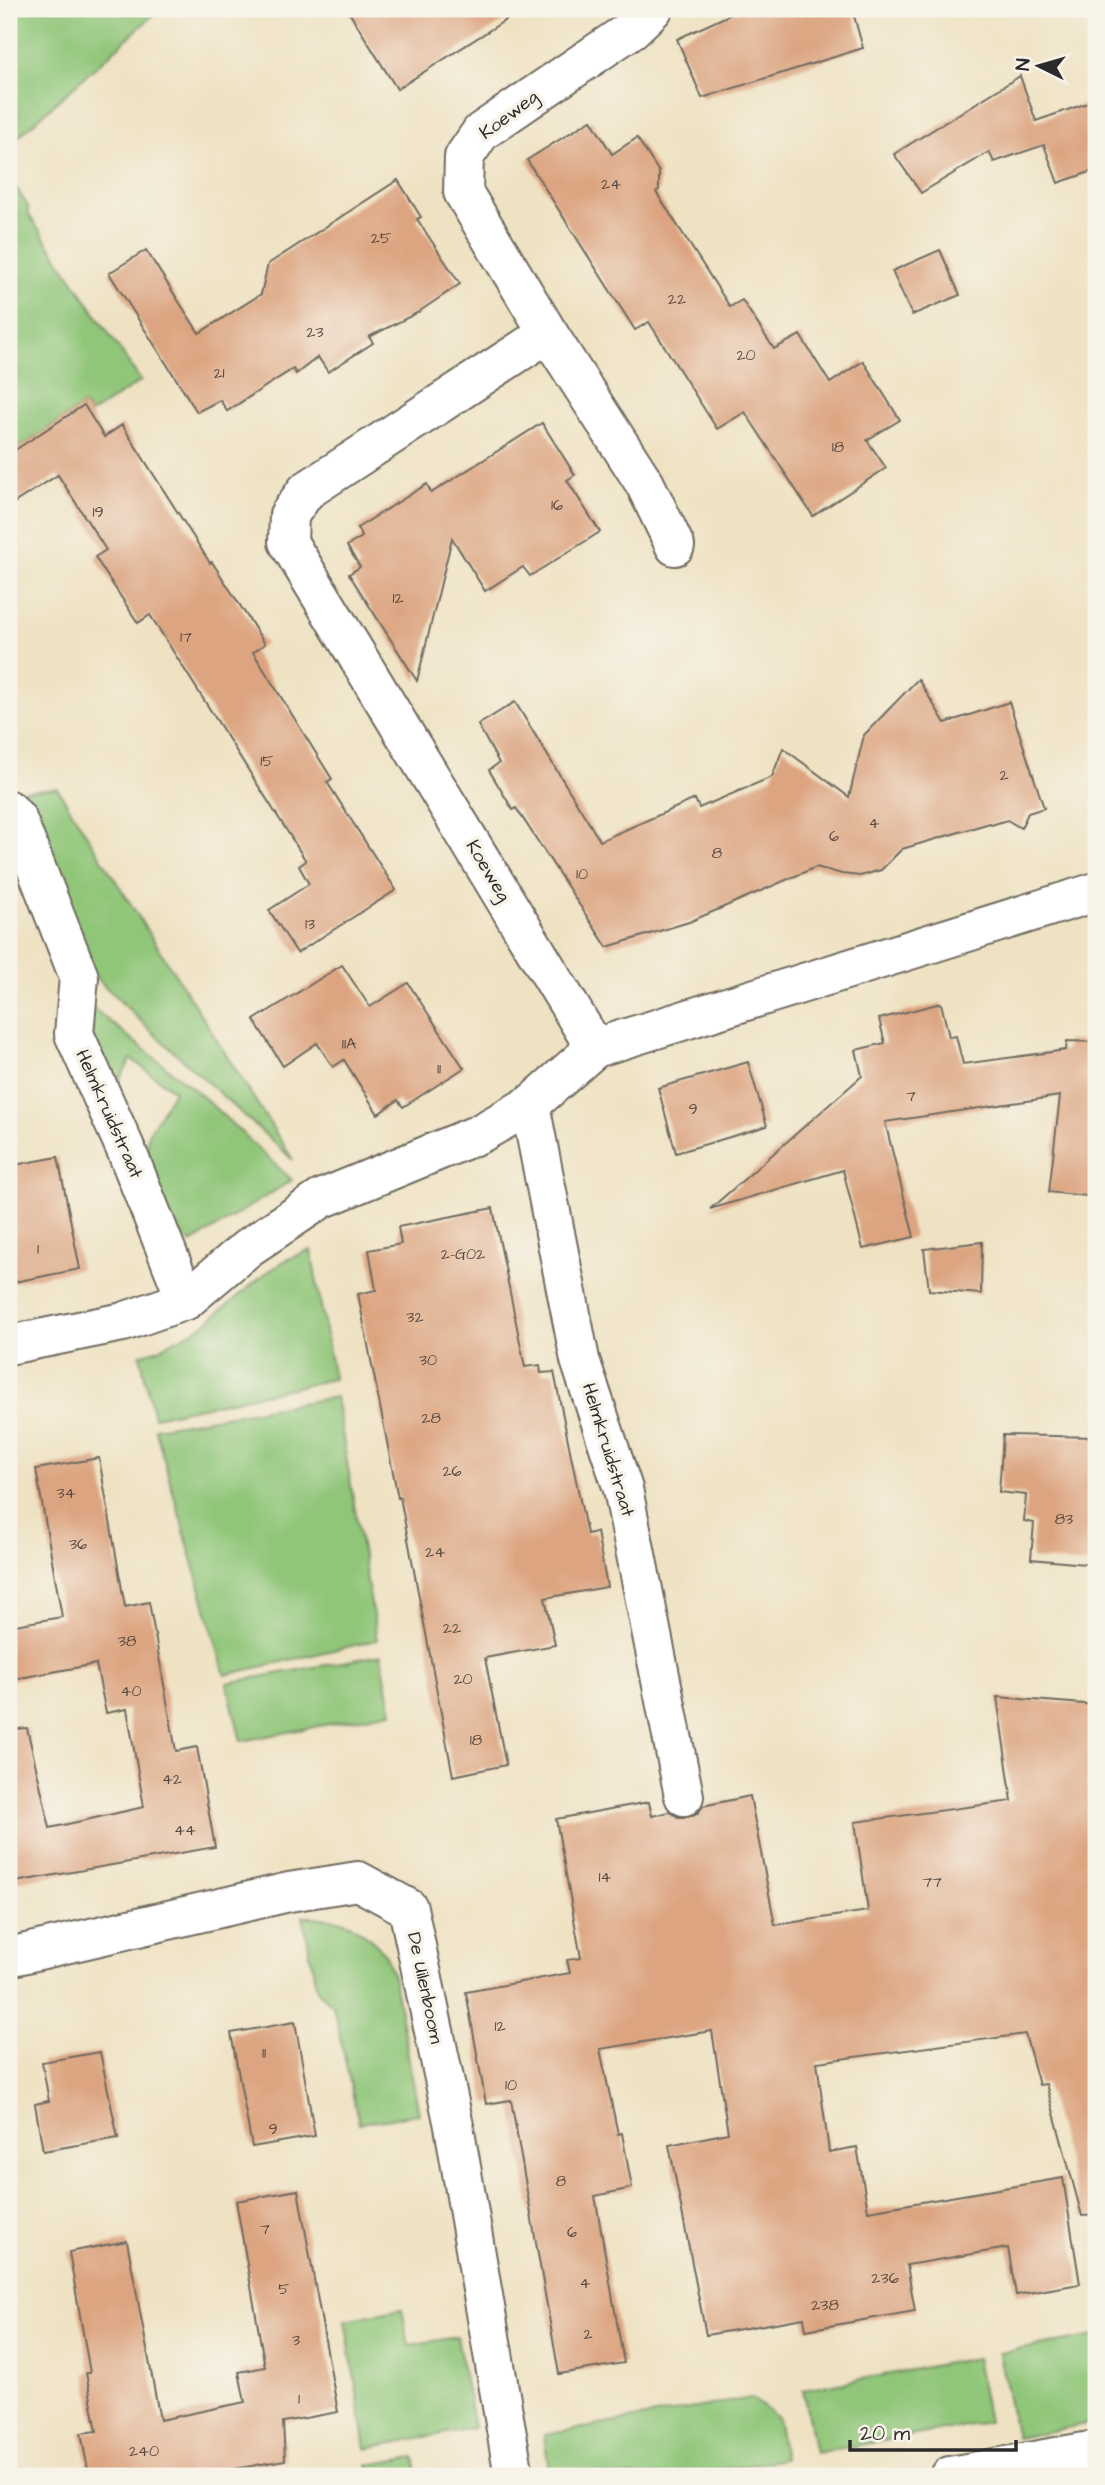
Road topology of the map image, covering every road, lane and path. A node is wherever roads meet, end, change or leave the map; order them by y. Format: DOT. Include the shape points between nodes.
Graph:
graph roads {
  1 [pos="653,9"];
  2 [pos="548,333"];
  3 [pos="675,547"];
  4 [pos="9,810"];
  5 [pos="1096,892"];
  6 [pos="595,1048"];
  7 [pos="530,1105"];
  8 [pos="186,1300"];
  9 [pos="9,1345"];
  10 [pos="684,1796"];
  11 [pos="9,1957"];
  12 [pos="1096,2451"];
  13 [pos="514,2476"];
  14 [pos="950,2476"];
  1 -- 2 [label="street, Koeweg" via="632,29 481,132 464,157 463,192"];
  2 -- 3 [label="street, Koeweg" via="646,484"];
  2 -- 6 [label="street, Koeweg" via="306,491 289,515 288,542"];
  4 -- 8 [label="street, Helmkruidstraat" via="17,819 79,977 74,1034"];
  5 -- 6 [label="street"];
  6 -- 7 [label="street"];
  7 -- 8 [label="street" via="479,1134 321,1199 249,1247"];
  7 -- 10 [label="street, Helmkruidstraat" via="580,1360 623,1489"];
  8 -- 9 [label="street" via="123,1322"];
  11 -- 13 [label="street, De Uilenboom" via="289,1892 358,1881 408,1908 454,2126"];
  12 -- 14 [label="street"];
}
